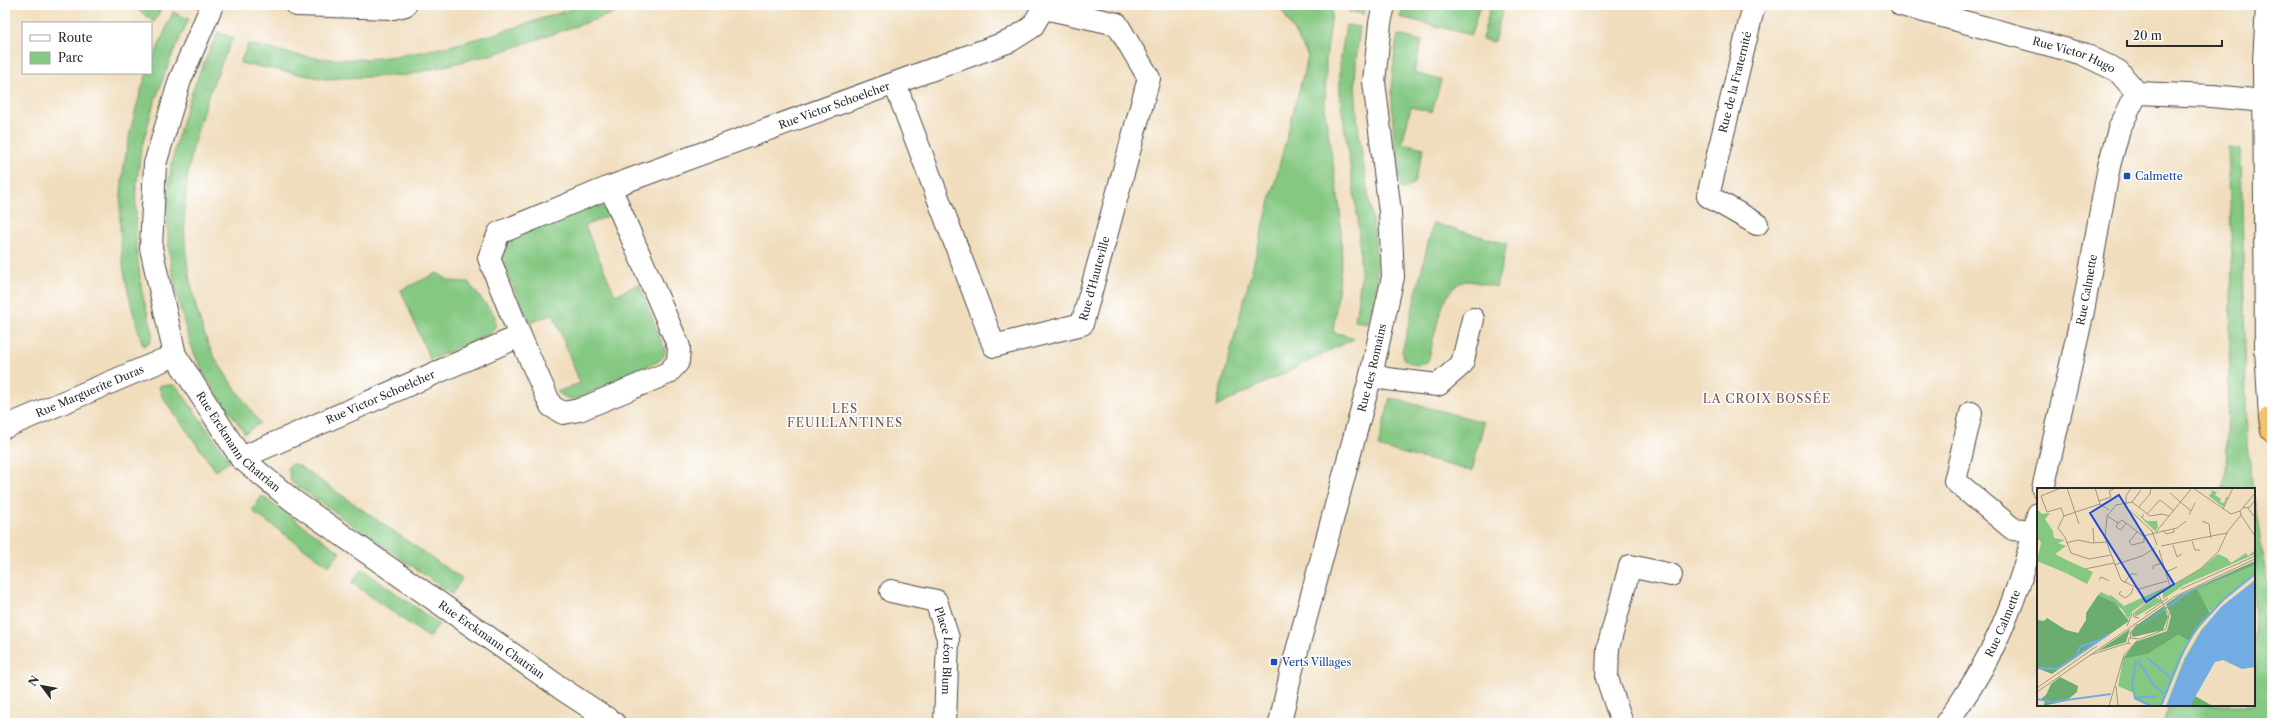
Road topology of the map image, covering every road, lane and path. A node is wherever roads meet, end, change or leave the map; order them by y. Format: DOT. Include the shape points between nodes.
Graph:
graph roads {
  1 [pos="212,5"];
  2 [pos="297,5"];
  3 [pos="405,5"];
  4 [pos="1384,5"];
  5 [pos="1754,5"];
  6 [pos="1902,5"];
  7 [pos="2267,5"];
  8 [pos="1044,7"];
  9 [pos="1958,12"];
  10 [pos="895,84"];
  11 [pos="2137,93"];
  12 [pos="2264,101"];
  13 [pos="610,187"];
  14 [pos="1757,224"];
  15 [pos="1473,319"];
  16 [pos="520,336"];
  17 [pos="2269,350"];
  18 [pos="175,355"];
  19 [pos="1371,375"];
  20 [pos="1971,413"];
  21 [pos="2271,422"];
  22 [pos="5,428"];
  23 [pos="241,458"];
  24 [pos="2043,488"];
  25 [pos="2036,522"];
  26 [pos="1671,575"];
  27 [pos="891,591"];
  28 [pos="614,723"];
  29 [pos="945,723"];
  30 [pos="1280,723"];
  31 [pos="1622,723"];
  32 [pos="1946,723"];
  1 -- 18 [label="street, Rue Erckmann Chatrian" via="180,80 155,164 151,248"];
  2 -- 3 [label="street" via="393,8"];
  4 -- 19 [label="street, Rue des Romains" via="1374,82 1390,212 1393,277"];
  5 -- 14 [label="street, Rue de la Fraternité" via="1708,196"];
  6 -- 9 [label="street, Rue Victor Hugo"];
  7 -- 12 [label="street"];
  8 -- 10 [label="street, Rue Victor Schoelcher" via="1032,27 1010,41"];
  8 -- 10 [label="street, Rue d'Hauteville" via="1117,24 1149,78 1082,324 994,346"];
  9 -- 11 [label="street, Rue Victor Hugo" via="2083,54 2118,71"];
  10 -- 13 [label="street, Rue Victor Schoelcher"];
  11 -- 12 [label="street"];
  11 -- 24 [label="street, Rue Calmette" via="2120,129 2109,166 2083,311"];
  12 -- 17 [label="street"];
  13 -- 16 [label="street, Rue Victor Schoelcher" via="499,233 489,258"];
  13 -- 16 [label="street, Rue Victor Schoelcher" via="679,347 678,362 668,373 579,410 563,413 551,406"];
  15 -- 19 [label="street" via="1462,364 1438,385"];
  16 -- 23 [label="street, Rue Victor Schoelcher"];
  17 -- 21 [label="street"];
  18 -- 22 [label="street, Rue Marguerite Duras"];
  18 -- 23 [label="street, Rue Erckmann Chatrian"];
  19 -- 30 [label="street, Rue des Romains" via="1291,673"];
  20 -- 25 [label="street" via="1955,481 2013,529"];
  23 -- 28 [label="street, Rue Erckmann Chatrian" via="292,500 565,692"];
  25 -- 32 [label="street, Rue Calmette" via="2001,632 1976,678"];
  26 -- 31 [label="street" via="1630,566 1608,648 1607,678"];
  27 -- 29 [label="street, Place Léon Blum" via="936,601 948,638"];
}
